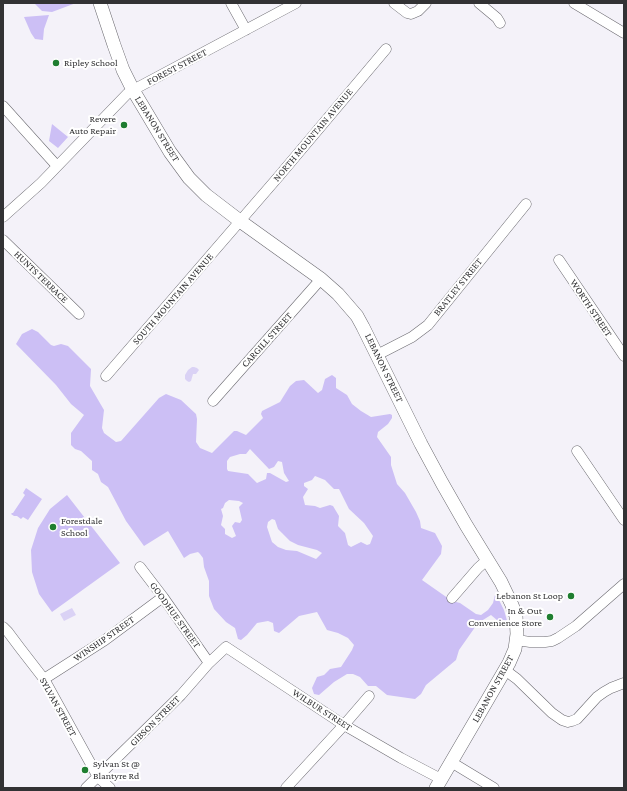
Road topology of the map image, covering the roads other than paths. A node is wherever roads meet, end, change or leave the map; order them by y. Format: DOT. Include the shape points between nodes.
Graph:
graph roads {
  1 [pos="100,3"];
  2 [pos="232,3"];
  3 [pos="296,3"];
  4 [pos="394,3"];
  5 [pos="426,3"];
  6 [pos="479,3"];
  7 [pos="574,3"];
  8 [pos="500,23"];
  9 [pos="246,30"];
  10 [pos="624,32"];
  11 [pos="386,49"];
  12 [pos="133,90"];
  13 [pos="3,106"];
  14 [pos="57,166"];
  15 [pos="526,204"];
  16 [pos="3,216"];
  17 [pos="240,221"];
  18 [pos="3,240"];
  19 [pos="559,260"];
  20 [pos="321,279"];
  21 [pos="79,314"];
  22 [pos="377,355"];
  23 [pos="624,356"];
  24 [pos="106,376"];
  25 [pos="213,401"];
  26 [pos="577,451"];
  27 [pos="624,520"];
  28 [pos="487,560"];
  29 [pos="140,567"];
  30 [pos="624,584"];
  31 [pos="163,597"];
  32 [pos="452,598"];
  33 [pos="3,628"];
  34 [pos="517,640"];
  35 [pos="209,663"];
  36 [pos="506,670"];
  37 [pos="44,679"];
  38 [pos="624,683"];
  39 [pos="369,696"];
  40 [pos="344,725"];
  41 [pos="451,762"];
  42 [pos="98,777"];
  43 [pos="438,783"];
  44 [pos="291,786"];
  45 [pos="86,788"];
  46 [pos="110,788"];
  47 [pos="494,788"];
  1 -- 12 [label="main road, LEBANON STREET" via="123,70"];
  2 -- 9 [label="street"];
  3 -- 9 [label="street, FOREST STREET"];
  4 -- 5 [label="street" via="410,14 418,11"];
  6 -- 8 [label="street"];
  7 -- 10 [label="street"];
  9 -- 12 [label="street, FOREST STREET"];
  11 -- 17 [label="street, NORTH MOUNTAIN AVENUE"];
  12 -- 14 [label="street, FOREST STREET"];
  12 -- 17 [label="main road, LEBANON STREET" via="170,152 189,178 206,195"];
  13 -- 14 [label="street"];
  14 -- 16 [label="street, FOREST STREET"];
  15 -- 22 [label="street, BRATLEY STREET" via="428,325 412,337"];
  17 -- 20 [label="main road, LEBANON STREET"];
  17 -- 24 [label="street, SOUTH MOUNTAIN AVENUE"];
  18 -- 21 [label="street, HUNTS TERRACE"];
  19 -- 23 [label="street, WORTH STREET"];
  20 -- 22 [label="main road, LEBANON STREET" via="353,311"];
  20 -- 25 [label="street, CARGILL STREET"];
  22 -- 28 [label="main road, LEBANON STREET" via="421,444"];
  26 -- 27 [label="street"];
  28 -- 32 [label="street"];
  28 -- 34 [label="main road, LEBANON STREET" via="512,605 517,622"];
  29 -- 31 [label="street, GOODHUE STREET"];
  30 -- 34 [label="street" via="558,638 545,642"];
  31 -- 35 [label="street, GOODHUE STREET"];
  31 -- 37 [label="street, WINSHIP STREET" via="105,640"];
  33 -- 37 [label="street, SYLVAN STREET"];
  34 -- 36 [label="main road, LEBANON STREET"];
  35 -- 40 [label="street, WILBUR STREET" via="226,647"];
  35 -- 42 [label="street, GIBSON STREET" via="181,695"];
  36 -- 38 [label="street" via="552,713 566,722 580,716 604,692"];
  36 -- 41 [label="main road, LEBANON STREET"];
  37 -- 42 [label="street, SYLVAN STREET"];
  39 -- 40 [label="street"];
  40 -- 43 [label="street, WILBUR STREET"];
  40 -- 44 [label="street"];
  41 -- 43 [label="main road, LEBANON STREET"];
  41 -- 47 [label="street"];
  42 -- 45 [label="street, GIBSON STREET"];
  42 -- 46 [label="street, SYLVAN STREET"];
}
